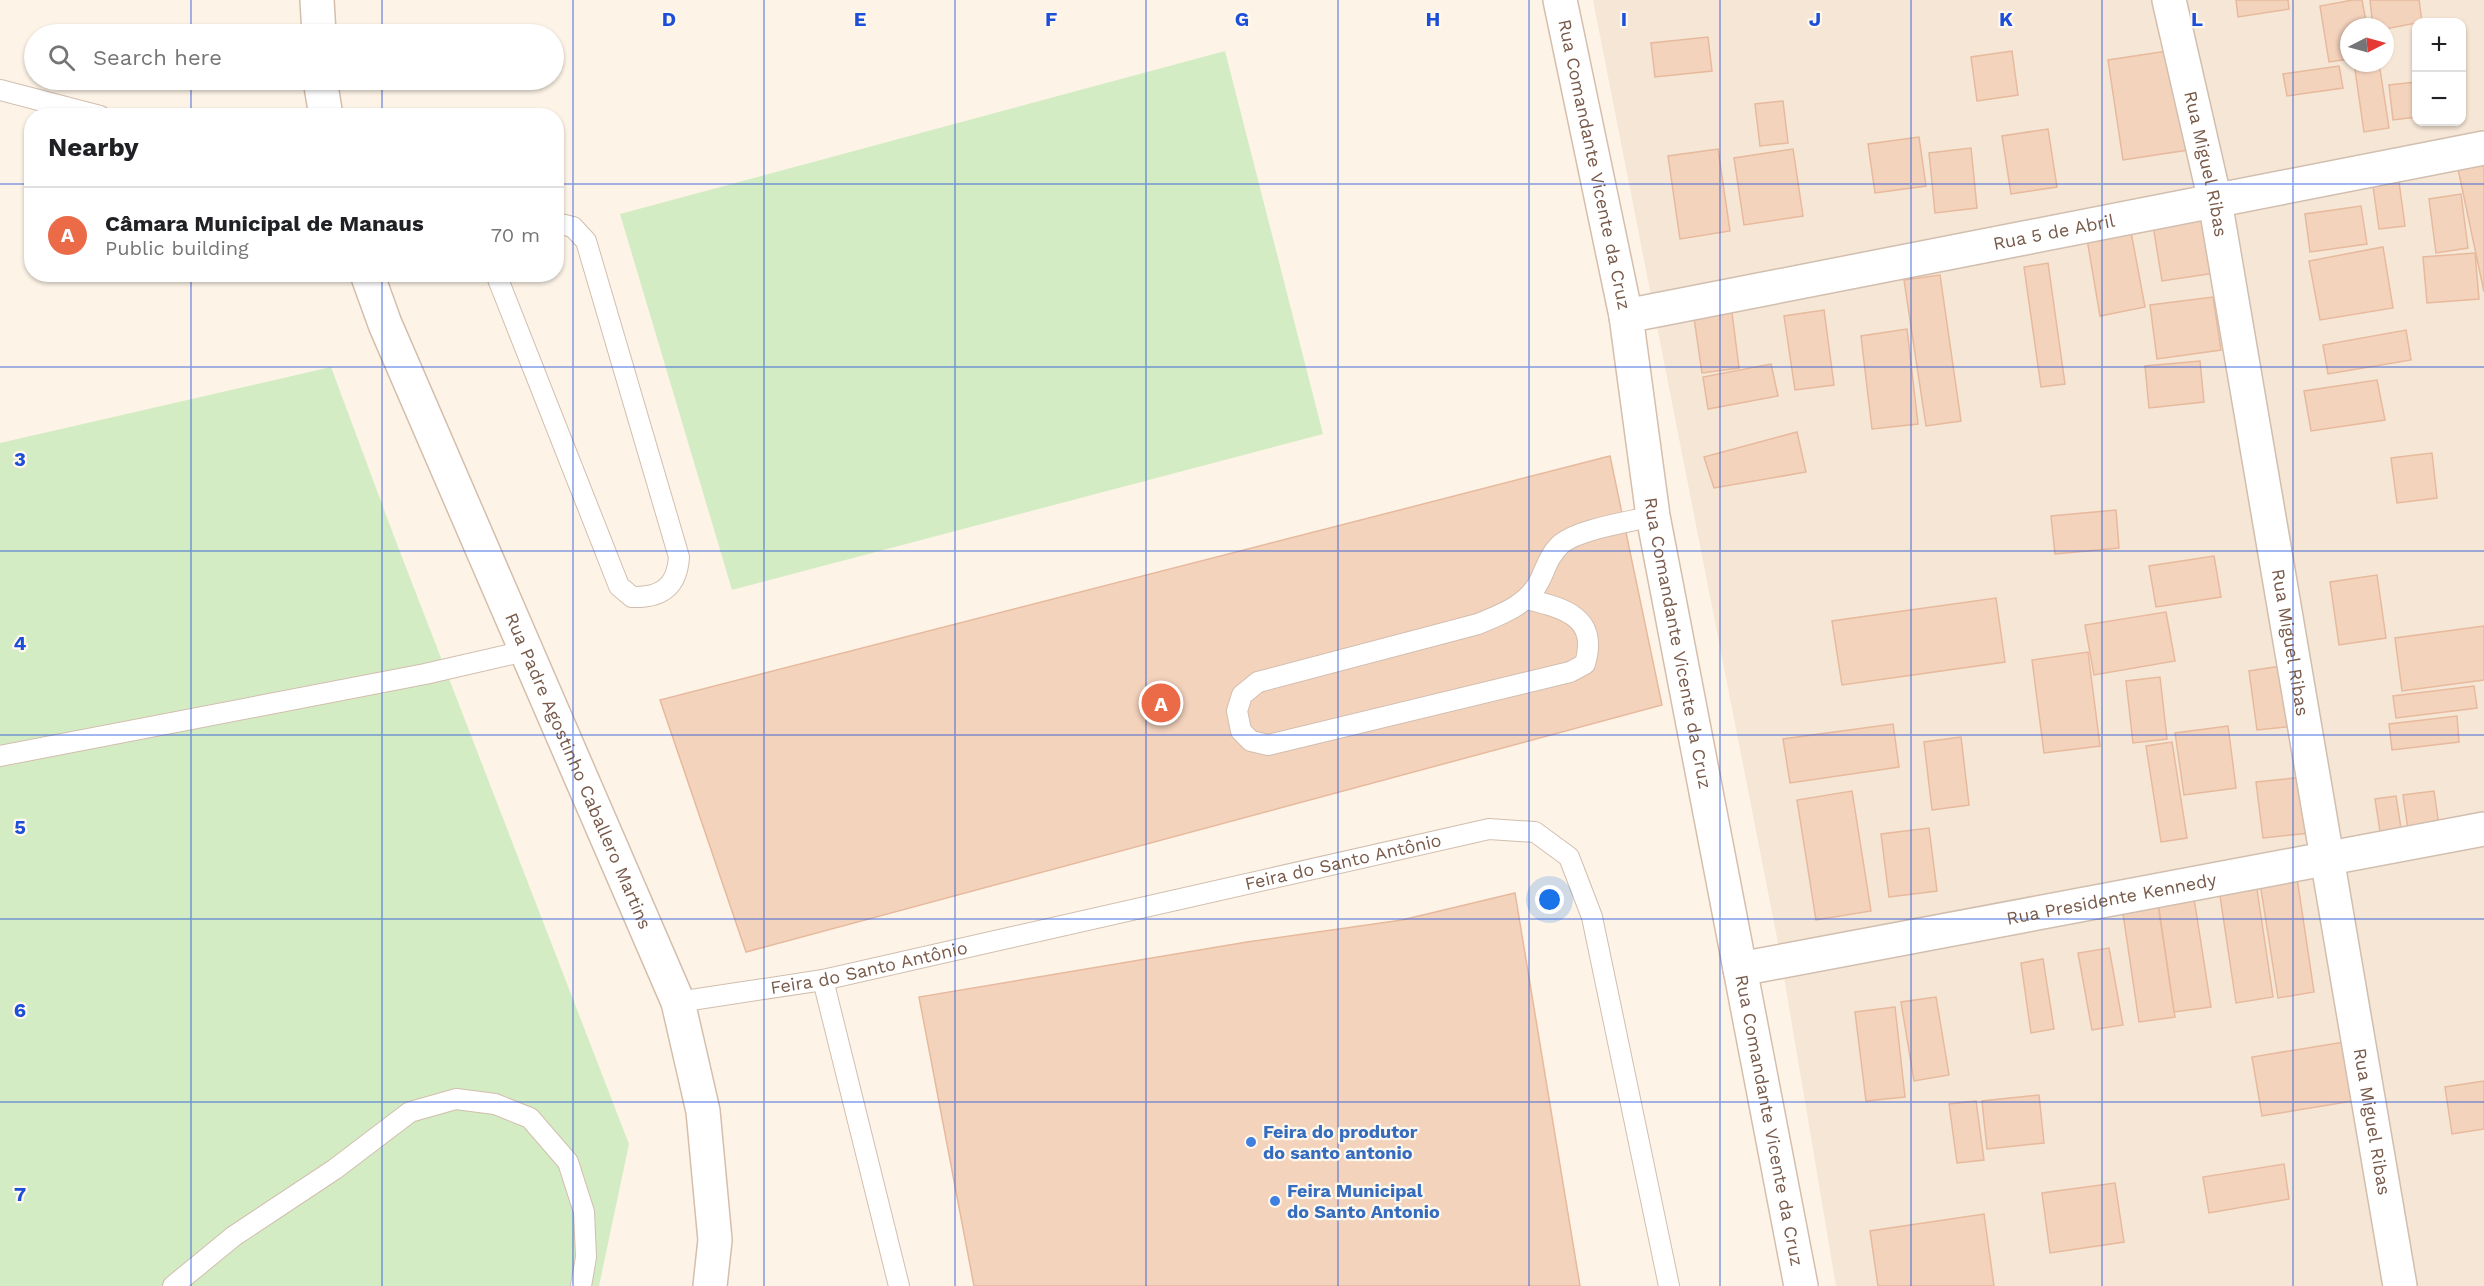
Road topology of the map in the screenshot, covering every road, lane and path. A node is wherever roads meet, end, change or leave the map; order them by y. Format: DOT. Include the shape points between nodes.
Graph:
graph roads {
  1 [pos="317,0"];
  2 [pos="1560,0"];
  3 [pos="2169,0"];
  4 [pos="318,24"];
  5 [pos="0,90"];
  6 [pos="322,90"];
  7 [pos="69,108"];
  8 [pos="325,108"];
  9 [pos="2484,148"];
  10 [pos="2215,201"];
  11 [pos="564,225"];
  12 [pos="370,282"];
  13 [pos="499,282"];
  14 [pos="1626,316"];
  15 [pos="1653,516"];
  16 [pos="1526,599"];
  17 [pos="525,651"];
  18 [pos="0,756"];
  19 [pos="2484,829"];
  20 [pos="2327,860"];
  21 [pos="1740,969"];
  22 [pos="823,980"];
  23 [pos="678,1002"];
  24 [pos="172,1286"];
  25 [pos="581,1286"];
  26 [pos="710,1286"];
  27 [pos="899,1286"];
  28 [pos="1669,1286"];
  29 [pos="1801,1286"];
  30 [pos="2400,1286"];
  1 -- 4 [label="street"];
  2 -- 14 [label="street, Rua Comandante Vicente da Cruz"];
  3 -- 10 [label="street, Rua Miguel Ribas"];
  5 -- 7 [label="lane"];
  6 -- 8 [label="street"];
  9 -- 10 [label="street, Rua 5 de Abril"];
  10 -- 14 [label="street, Rua 5 de Abril"];
  10 -- 20 [label="street, Rua Miguel Ribas"];
  11 -- 13 [label="lane" via="573,227 586,241 679,557 678,573 671,585 648,598 632,597 619,586"];
  12 -- 17 [label="street, Rua Padre Agostinho Caballero Martins"];
  14 -- 15 [label="street, Rua Comandante Vicente da Cruz"];
  15 -- 16 [label="lane" via="1578,535 1561,544"];
  15 -- 21 [label="street, Rua Comandante Vicente da Cruz"];
  16 -- 16 [label="lane" via="1507,613 1478,624 1258,682 1242,695 1237,711 1241,731 1251,741 1268,745 1570,672 1585,664 1590,647 1586,629 1576,617 1559,607"];
  17 -- 18 [label="lane"];
  17 -- 23 [label="street, Rua Padre Agostinho Caballero Martins"];
  19 -- 20 [label="street, Rua Presidente Kennedy"];
  20 -- 21 [label="street, Rua Presidente Kennedy"];
  20 -- 30 [label="street, Rua Miguel Ribas"];
  21 -- 29 [label="street, Rua Comandante Vicente da Cruz"];
  22 -- 23 [label="lane, Feira do Santo Antônio"];
  22 -- 27 [label="lane"];
  22 -- 28 [label="lane, Feira do Santo Antônio" via="1489,830 1535,832 1569,857 1592,917"];
  23 -- 26 [label="street, Rua Padre Agostinho Caballero Martins" via="703,1111 715,1240"];
  24 -- 25 [label="lane" via="234,1236 335,1169 410,1112 456,1099 495,1104 530,1118 568,1162 584,1212 586,1257"];
}
